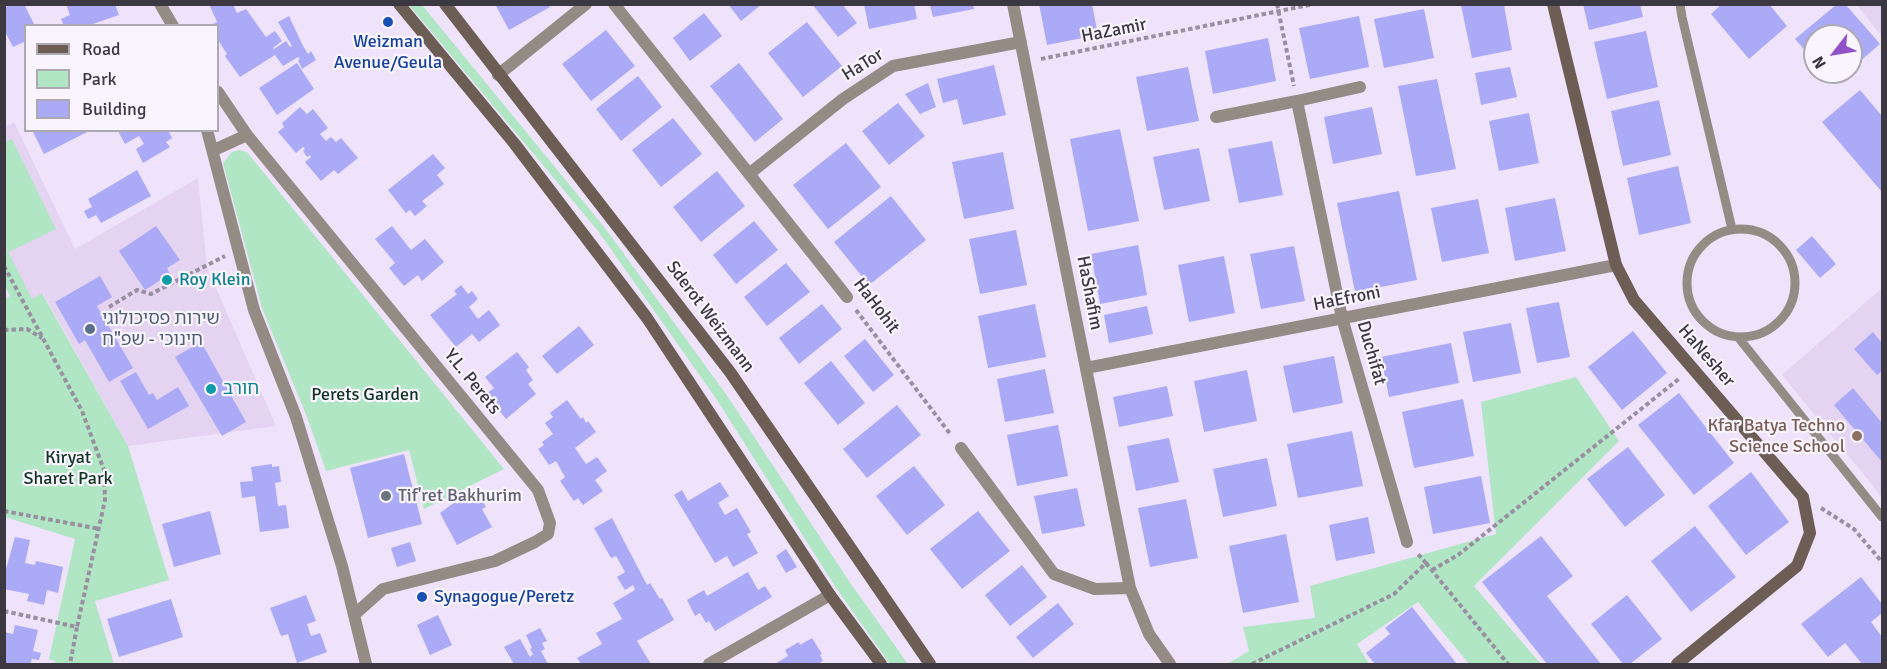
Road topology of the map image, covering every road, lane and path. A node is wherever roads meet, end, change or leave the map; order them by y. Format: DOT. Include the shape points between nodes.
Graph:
graph roads {
  1 [pos="399,4"];
  2 [pos="445,4"];
  3 [pos="586,4"];
  4 [pos="614,4"];
  5 [pos="1013,4"];
  6 [pos="1277,4"];
  7 [pos="1314,4"];
  8 [pos="1552,4"];
  9 [pos="1680,4"];
  10 [pos="162,6"];
  11 [pos="571,9"];
  12 [pos="1279,12"];
  13 [pos="172,24"];
  14 [pos="1021,42"];
  15 [pos="1024,62"];
  16 [pos="498,75"];
  17 [pos="1360,87"];
  18 [pos="219,93"];
  19 [pos="1297,101"];
  20 [pos="1216,117"];
  21 [pos="208,132"];
  22 [pos="247,135"];
  23 [pos="214,150"];
  24 [pos="749,174"];
  25 [pos="1732,229"];
  26 [pos="239,249"];
  27 [pos="1616,265"];
  28 [pos="4,266"];
  29 [pos="847,297"];
  30 [pos="109,307"];
  31 [pos="1342,318"];
  32 [pos="4,330"];
  33 [pos="1738,337"];
  34 [pos="42,338"];
  35 [pos="1086,368"];
  36 [pos="1693,368"];
  37 [pos="961,448"];
  38 [pos="1803,497"];
  39 [pos="4,511"];
  40 [pos="1882,517"];
  41 [pos="100,529"];
  42 [pos="1407,542"];
  43 [pos="1882,562"];
  44 [pos="1426,563"];
  45 [pos="1432,570"];
  46 [pos="1130,588"];
  47 [pos="830,595"];
  48 [pos="4,611"];
  49 [pos="354,615"];
  50 [pos="77,627"];
  51 [pos="70,664"];
  52 [pos="366,664"];
  53 [pos="708,664"];
  54 [pos="881,664"];
  55 [pos="930,664"];
  56 [pos="1170,664"];
  57 [pos="1252,664"];
  58 [pos="1508,664"];
  59 [pos="1677,664"];
  1 -- 47 [label="street" via="514,143 647,318"];
  2 -- 16 [label="street, Sderot Weizmann"];
  3 -- 11 [label="street"];
  4 -- 24 [label="street, HaHohit"];
  5 -- 14 [label="street, HaShafim"];
  6 -- 12 [label="path"];
  7 -- 12 [label="path, HaZamir"];
  8 -- 27 [label="street, HaNesher"];
  9 -- 25 [label="lane"];
  10 -- 13 [label="street"];
  11 -- 16 [label="street"];
  12 -- 15 [label="path, HaZamir"];
  12 -- 19 [label="path"];
  14 -- 15 [label="street, HaShafim"];
  14 -- 24 [label="street, HaTor" via="893,66 843,99"];
  15 -- 35 [label="street, HaShafim"];
  16 -- 55 [label="street, Sderot Weizmann" via="730,372"];
  17 -- 19 [label="street"];
  18 -- 22 [label="street, Y.L. Perets"];
  19 -- 20 [label="street"];
  19 -- 31 [label="street, Duchifat"];
  21 -- 23 [label="street"];
  22 -- 23 [label="street"];
  22 -- 49 [label="street, Y.L. Perets" via="538,490 550,523 548,534 495,561 383,589"];
  23 -- 26 [label="street"];
  24 -- 29 [label="street, HaHohit"];
  25 -- 33 [label="lane" via="1715,234 1701,245 1686,277 1694,311 1720,333"];
  25 -- 33 [label="lane" via="1750,229 1774,240 1791,262 1795,280 1793,298 1779,321 1756,335"];
  26 -- 30 [label="path" via="151,294 137,290"];
  26 -- 49 [label="street" via="254,310 296,417"];
  27 -- 31 [label="street, HaEfroni"];
  27 -- 36 [label="street, HaNesher" via="1634,300"];
  28 -- 34 [label="path"];
  29 -- 37 [label="path, HaHohit"];
  31 -- 35 [label="street, HaEfroni"];
  31 -- 42 [label="street, Duchifat"];
  32 -- 34 [label="path" via="27,329"];
  33 -- 40 [label="lane"];
  34 -- 41 [label="path" via="82,411 104,470 105,500"];
  35 -- 46 [label="street, HaShafim"];
  36 -- 38 [label="street, HaNesher"];
  36 -- 45 [label="path" via="1458,555"];
  37 -- 46 [label="street" via="1054,573 1095,589"];
  38 -- 43 [label="path" via="1854,528"];
  38 -- 59 [label="street, HaNesher" via="1810,533 1797,566"];
  39 -- 41 [label="path"];
  41 -- 50 [label="path"];
  42 -- 44 [label="path"];
  44 -- 45 [label="path"];
  44 -- 57 [label="path" via="1395,594"];
  45 -- 58 [label="path"];
  46 -- 56 [label="street, HaShafim" via="1149,634"];
  47 -- 53 [label="street"];
  47 -- 54 [label="street"];
  48 -- 50 [label="path"];
  49 -- 52 [label="street"];
  50 -- 51 [label="path"];
}
